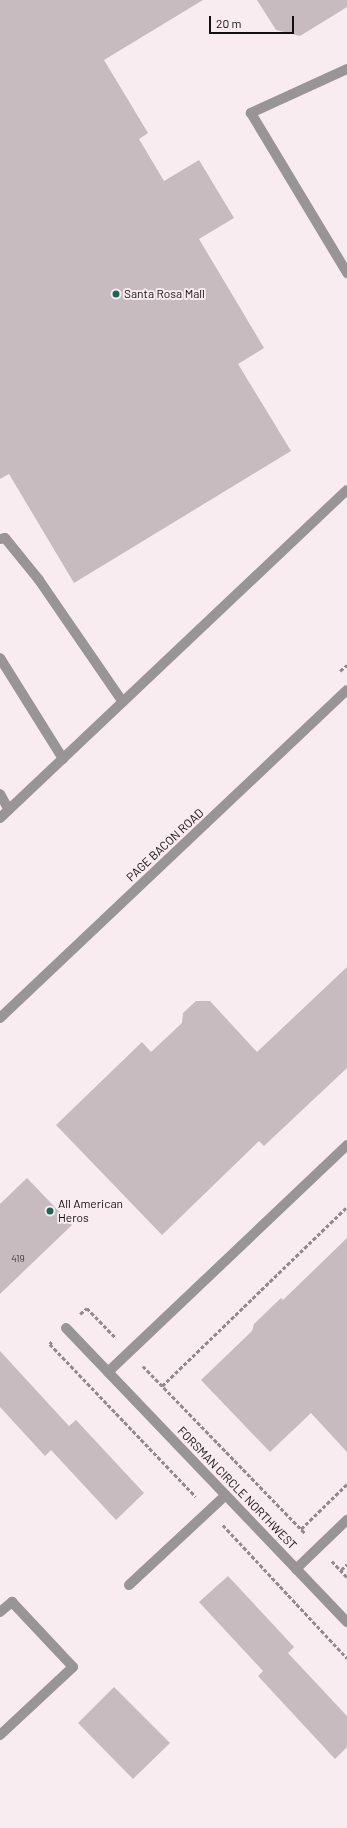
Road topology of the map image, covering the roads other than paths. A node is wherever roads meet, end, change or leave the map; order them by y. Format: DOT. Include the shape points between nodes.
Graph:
graph roads {
  1 [pos="347,69"];
  2 [pos="347,273"];
  3 [pos="347,490"];
  4 [pos="0,539"];
  5 [pos="0,658"];
  6 [pos="347,690"];
  7 [pos="123,702"];
  8 [pos="63,759"];
  9 [pos="0,794"];
  10 [pos="9,810"];
  11 [pos="0,818"];
  12 [pos="0,1018"];
  13 [pos="347,1145"];
  14 [pos="66,1328"];
  15 [pos="108,1372"];
  16 [pos="226,1495"];
  17 [pos="347,1520"];
  18 [pos="296,1569"];
  19 [pos="129,1585"];
  20 [pos="0,1612"];
  21 [pos="347,1622"];
  22 [pos="0,1735"];
  1 -- 2 [label="street" via="251,113"];
  3 -- 7 [label="street"];
  4 -- 7 [label="street" via="5,538 39,580"];
  5 -- 8 [label="street"];
  6 -- 12 [label="street, PAGE BACON ROAD"];
  7 -- 8 [label="street"];
  8 -- 10 [label="street"];
  9 -- 10 [label="street"];
  10 -- 11 [label="street"];
  13 -- 15 [label="street"];
  14 -- 15 [label="street, FORSMAN CIRCLE NORTHWEST"];
  15 -- 16 [label="street, FORSMAN CIRCLE NORTHWEST"];
  16 -- 18 [label="street, FORSMAN CIRCLE NORTHWEST"];
  16 -- 19 [label="street"];
  17 -- 18 [label="street"];
  18 -- 21 [label="street, FORSMAN CIRCLE NORTHWEST"];
  20 -- 22 [label="street" via="12,1602 73,1667"];
}
